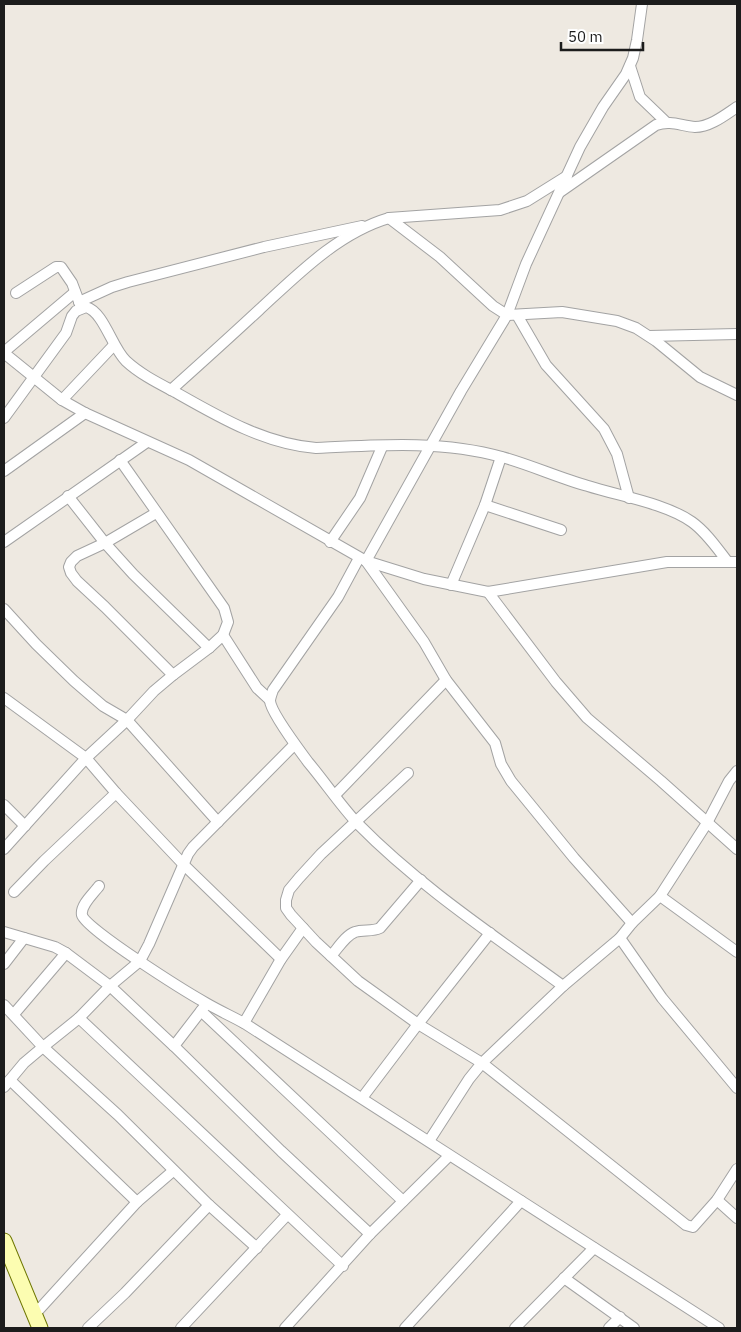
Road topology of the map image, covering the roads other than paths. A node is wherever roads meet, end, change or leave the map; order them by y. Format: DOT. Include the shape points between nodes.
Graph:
graph roads {
  1 [pos="642,4"];
  2 [pos="630,66"];
  3 [pos="737,107"];
  4 [pos="666,122"];
  5 [pos="567,176"];
  6 [pos="559,193"];
  7 [pos="390,218"];
  8 [pos="372,223"];
  9 [pos="75,292"];
  10 [pos="16,293"];
  11 [pos="80,305"];
  12 [pos="512,315"];
  13 [pos="737,334"];
  14 [pos="648,336"];
  15 [pos="114,345"];
  16 [pos="4,353"];
  17 [pos="33,377"];
  18 [pos="171,390"];
  19 [pos="737,395"];
  20 [pos="62,400"];
  21 [pos="85,413"];
  22 [pos="4,418"];
  23 [pos="147,442"];
  24 [pos="382,446"];
  25 [pos="430,446"];
  26 [pos="501,457"];
  27 [pos="120,460"];
  28 [pos="4,471"];
  29 [pos="68,496"];
  30 [pos="629,498"];
  31 [pos="485,505"];
  32 [pos="156,513"];
  33 [pos="561,530"];
  34 [pos="4,542"];
  35 [pos="330,542"];
  36 [pos="105,543"];
  37 [pos="362,560"];
  38 [pos="732,562"];
  39 [pos="451,585"];
  40 [pos="488,592"];
  41 [pos="4,609"];
  42 [pos="223,635"];
  43 [pos="209,648"];
  44 [pos="173,675"];
  45 [pos="446,680"];
  46 [pos="4,698"];
  47 [pos="270,700"];
  48 [pos="127,720"];
  49 [pos="294,745"];
  50 [pos="86,758"];
  51 [pos="737,771"];
  52 [pos="408,773"];
  53 [pos="116,793"];
  54 [pos="335,795"];
  55 [pos="4,805"];
  56 [pos="218,822"];
  57 [pos="357,822"];
  58 [pos="707,823"];
  59 [pos="25,826"];
  60 [pos="4,849"];
  61 [pos="737,849"];
  62 [pos="184,865"];
  63 [pos="421,880"];
  64 [pos="99,886"];
  65 [pos="14,892"];
  66 [pos="660,896"];
  67 [pos="632,924"];
  68 [pos="303,928"];
  69 [pos="4,932"];
  70 [pos="490,933"];
  71 [pos="24,938"];
  72 [pos="620,938"];
  73 [pos="737,952"];
  74 [pos="66,953"];
  75 [pos="331,956"];
  76 [pos="281,959"];
  77 [pos="140,960"];
  78 [pos="4,964"];
  79 [pos="110,986"];
  80 [pos="563,986"];
  81 [pos="4,1005"];
  82 [pos="203,1007"];
  83 [pos="14,1014"];
  84 [pos="80,1018"];
  85 [pos="244,1023"];
  86 [pos="418,1024"];
  87 [pos="174,1046"];
  88 [pos="42,1047"];
  89 [pos="482,1063"];
  90 [pos="7,1084"];
  91 [pos="737,1088"];
  92 [pos="362,1098"];
  93 [pos="429,1141"];
  94 [pos="449,1156"];
  95 [pos="737,1169"];
  96 [pos="173,1171"];
  97 [pos="403,1200"];
  98 [pos="718,1200"];
  99 [pos="521,1201"];
  100 [pos="137,1202"];
  101 [pos="209,1205"];
  102 [pos="287,1214"];
  103 [pos="737,1218"];
  104 [pos="370,1234"];
  105 [pos="4,1241"];
  106 [pos="257,1248"];
  107 [pos="594,1248"];
  108 [pos="343,1266"];
  109 [pos="564,1278"];
  110 [pos="620,1317"];
  111 [pos="38,1321"];
  112 [pos="88,1328"];
  113 [pos="180,1328"];
  114 [pos="285,1328"];
  115 [pos="405,1328"];
  116 [pos="515,1328"];
  117 [pos="609,1328"];
  118 [pos="634,1328"];
  119 [pos="719,1328"];
  1 -- 2 [label="street" via="638,40"];
  2 -- 4 [label="street" via="640,96"];
  2 -- 5 [label="street" via="580,147"];
  3 -- 4 [label="street" via="703,126"];
  4 -- 6 [label="street" via="656,125"];
  5 -- 6 [label="street"];
  5 -- 7 [label="street" via="527,201 500,210"];
  6 -- 12 [label="street" via="526,264"];
  7 -- 8 [label="street"];
  7 -- 12 [label="street" via="493,306"];
  8 -- 11 [label="street" via="128,282"];
  8 -- 18 [label="street" via="309,264"];
  9 -- 10 [label="street" via="62,267 56,267"];
  9 -- 11 [label="street"];
  9 -- 16 [label="street"];
  11 -- 15 [label="street" via="96,315"];
  11 -- 17 [label="street" via="66,333"];
  12 -- 14 [label="street" via="562,312 617,321"];
  12 -- 25 [label="street"];
  12 -- 30 [label="street" via="546,365 604,429 620,461"];
  13 -- 14 [label="street"];
  14 -- 19 [label="street" via="700,377"];
  15 -- 18 [label="street" via="132,366"];
  15 -- 20 [label="street"];
  16 -- 17 [label="street"];
  17 -- 20 [label="street"];
  17 -- 22 [label="street"];
  18 -- 24 [label="street" via="213,414 280,442 316,448"];
  20 -- 21 [label="street"];
  21 -- 23 [label="street"];
  21 -- 28 [label="street"];
  23 -- 27 [label="street"];
  23 -- 35 [label="street" via="189,460"];
  24 -- 25 [label="street"];
  24 -- 35 [label="street" via="360,498"];
  25 -- 26 [label="street"];
  25 -- 37 [label="street"];
  26 -- 30 [label="street"];
  26 -- 31 [label="street"];
  27 -- 29 [label="street"];
  27 -- 32 [label="street"];
  29 -- 34 [label="street"];
  29 -- 36 [label="street"];
  30 -- 38 [label="street" via="674,512 692,522"];
  31 -- 33 [label="street"];
  31 -- 39 [label="street"];
  32 -- 36 [label="street"];
  32 -- 42 [label="street" via="224,608 228,622"];
  35 -- 37 [label="street"];
  36 -- 43 [label="street" via="132,574"];
  36 -- 44 [label="street" via="77,556 69,567 71,573"];
  37 -- 39 [label="street"];
  37 -- 45 [label="street" via="424,642"];
  37 -- 47 [label="street" via="273,690"];
  38 -- 40 [label="street" via="667,562"];
  39 -- 40 [label="street"];
  40 -- 58 [label="street" via="587,718"];
  41 -- 48 [label="street" via="74,681 103,706"];
  42 -- 43 [label="street"];
  42 -- 47 [label="street" via="257,688"];
  43 -- 44 [label="street"];
  44 -- 48 [label="street"];
  45 -- 54 [label="street"];
  45 -- 67 [label="street" via="495,743 501,764 511,780"];
  46 -- 50 [label="street"];
  47 -- 49 [label="street"];
  48 -- 50 [label="street"];
  48 -- 56 [label="street"];
  49 -- 54 [label="street"];
  49 -- 56 [label="street"];
  50 -- 53 [label="street"];
  50 -- 59 [label="street"];
  51 -- 58 [label="street"];
  52 -- 57 [label="street"];
  53 -- 62 [label="street"];
  53 -- 65 [label="street"];
  54 -- 57 [label="street"];
  55 -- 59 [label="street"];
  56 -- 62 [label="street" via="193,847"];
  57 -- 63 [label="street"];
  57 -- 68 [label="street" via="321,854 290,890 286,908"];
  58 -- 61 [label="street"];
  58 -- 66 [label="street"];
  59 -- 60 [label="street"];
  62 -- 76 [label="street"];
  62 -- 77 [label="street"];
  63 -- 70 [label="street"];
  63 -- 75 [label="street" via="380,928 355,932"];
  64 -- 77 [label="street" via="83,907 85,921"];
  66 -- 67 [label="street"];
  66 -- 73 [label="street"];
  67 -- 72 [label="street"];
  68 -- 75 [label="street"];
  68 -- 76 [label="street"];
  69 -- 71 [label="street"];
  70 -- 80 [label="street"];
  70 -- 86 [label="street"];
  71 -- 74 [label="street"];
  71 -- 78 [label="street"];
  72 -- 80 [label="street"];
  72 -- 91 [label="street" via="662,998"];
  74 -- 79 [label="street"];
  74 -- 83 [label="street"];
  75 -- 86 [label="street" via="358,981"];
  76 -- 85 [label="street"];
  77 -- 79 [label="street"];
  77 -- 82 [label="street"];
  79 -- 84 [label="street"];
  79 -- 87 [label="street"];
  80 -- 89 [label="street"];
  81 -- 83 [label="street"];
  82 -- 85 [label="street"];
  82 -- 87 [label="street"];
  82 -- 97 [label="street"];
  83 -- 88 [label="street"];
  84 -- 88 [label="street"];
  84 -- 102 [label="street"];
  85 -- 92 [label="street"];
  86 -- 89 [label="street"];
  86 -- 92 [label="street"];
  87 -- 104 [label="street"];
  88 -- 90 [label="street"];
  88 -- 96 [label="street"];
  89 -- 93 [label="street"];
  89 -- 98 [label="street" via="686,1225 693,1227"];
  90 -- 100 [label="street"];
  92 -- 93 [label="street"];
  93 -- 94 [label="street"];
  94 -- 97 [label="street"];
  94 -- 99 [label="street"];
  95 -- 98 [label="street"];
  96 -- 100 [label="street"];
  96 -- 101 [label="street"];
  97 -- 104 [label="street"];
  98 -- 103 [label="street"];
  99 -- 107 [label="street"];
  99 -- 115 [label="street"];
  100 -- 111 [label="street"];
  101 -- 106 [label="street"];
  101 -- 112 [label="street"];
  102 -- 106 [label="street"];
  102 -- 108 [label="street"];
  104 -- 108 [label="street"];
  105 -- 111 [label="street"];
  106 -- 113 [label="street"];
  107 -- 109 [label="street"];
  107 -- 119 [label="street"];
  108 -- 114 [label="street"];
  109 -- 110 [label="street"];
  109 -- 116 [label="street"];
  110 -- 117 [label="street"];
  110 -- 118 [label="street"];
}
